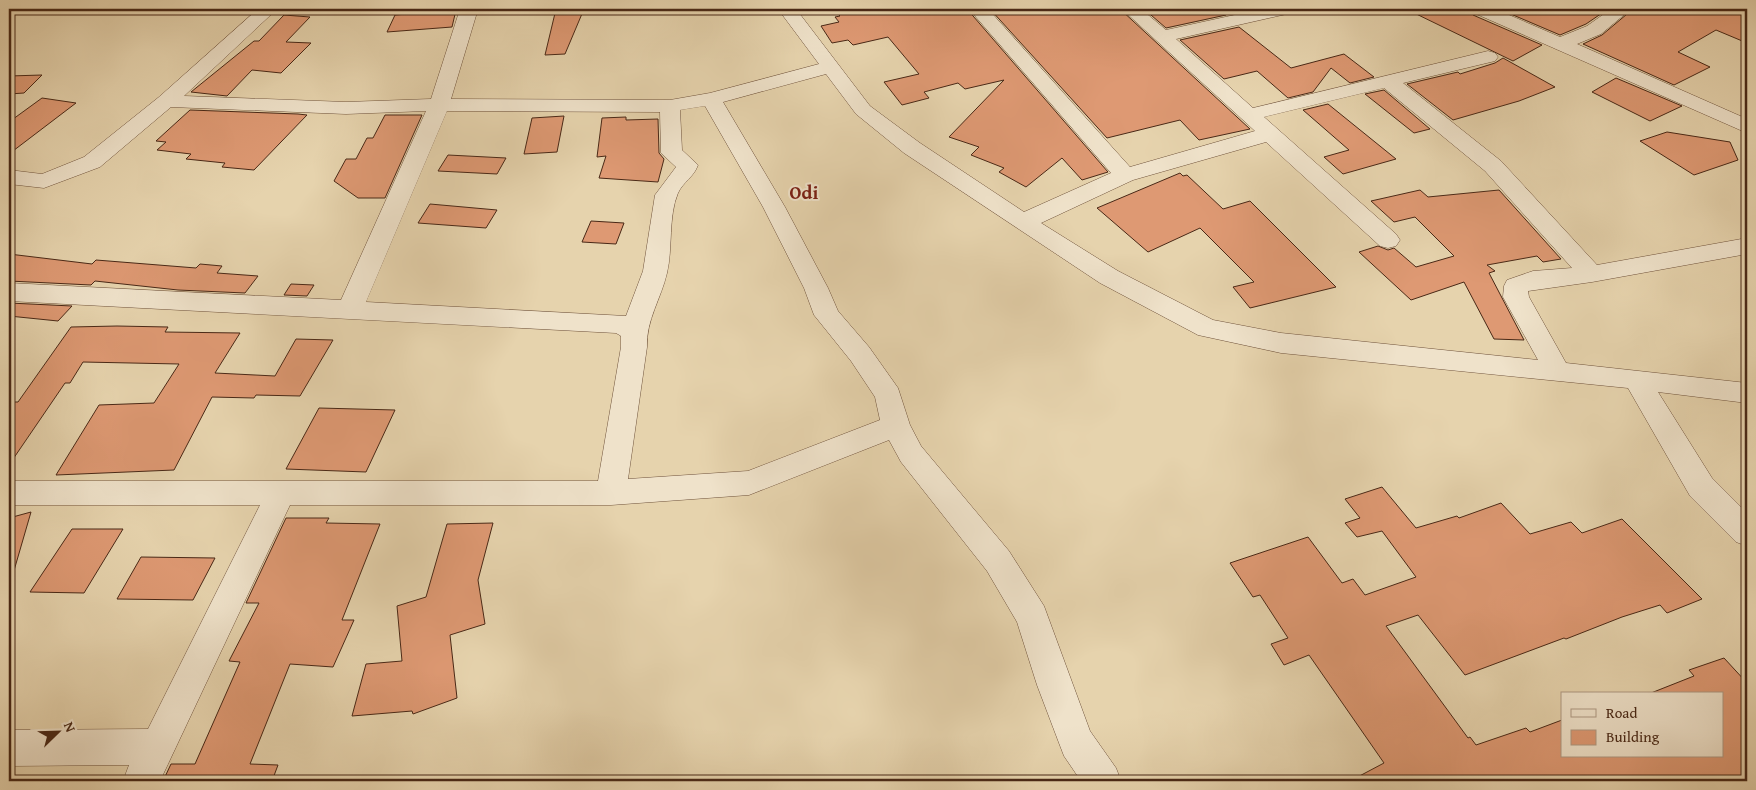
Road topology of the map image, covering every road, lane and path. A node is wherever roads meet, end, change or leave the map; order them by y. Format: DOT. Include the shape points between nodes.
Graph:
graph roads {
  1 [pos="268,9"];
  2 [pos="469,9"];
  3 [pos="787,9"];
  4 [pos="978,9"];
  5 [pos="1131,9"];
  6 [pos="1285,9"];
  7 [pos="1480,9"];
  8 [pos="1622,9"];
  9 [pos="1162,37"];
  10 [pos="1562,43"];
  11 [pos="1488,57"];
  12 [pos="832,67"];
  13 [pos="1388,81"];
  14 [pos="711,99"];
  15 [pos="166,101"];
  16 [pos="439,106"];
  17 [pos="670,106"];
  18 [pos="1248,115"];
  19 [pos="1747,127"];
  20 [pos="1269,134"];
  21 [pos="1125,174"];
  22 [pos="9,177"];
  23 [pos="1023,222"];
  24 [pos="1388,240"];
  25 [pos="1747,246"];
  26 [pos="1592,274"];
  27 [pos="9,292"];
  28 [pos="349,311"];
  29 [pos="632,331"];
  30 [pos="1558,372"];
  31 [pos="1636,379"];
  32 [pos="1747,393"];
  33 [pos="896,426"];
  34 [pos="9,493"];
  35 [pos="281,493"];
  36 [pos="610,493"];
  37 [pos="1747,533"];
  38 [pos="158,747"];
  39 [pos="9,748"];
  40 [pos="141,781"];
  41 [pos="1103,781"];
  1 -- 15 [label="street"];
  2 -- 16 [label="street"];
  3 -- 12 [label="street"];
  4 -- 21 [label="street"];
  5 -- 9 [label="street"];
  6 -- 9 [label="street"];
  7 -- 10 [label="street"];
  8 -- 10 [label="street" via="1594,30"];
  9 -- 18 [label="street"];
  10 -- 19 [label="street"];
  11 -- 13 [label="street"];
  12 -- 14 [label="street"];
  12 -- 23 [label="street" via="863,110 912,148"];
  13 -- 18 [label="street"];
  13 -- 26 [label="street" via="1493,166"];
  14 -- 17 [label="street"];
  14 -- 33 [label="street" via="774,207 827,315 860,354 888,395"];
  15 -- 16 [label="street" via="346,108"];
  15 -- 22 [label="street" via="92,162 44,182"];
  16 -- 17 [label="street"];
  16 -- 28 [label="street"];
  17 -- 29 [label="street" via="672,153 687,165 666,195 652,283"];
  18 -- 20 [label="street"];
  20 -- 21 [label="street"];
  20 -- 24 [label="street"];
  21 -- 23 [label="street"];
  23 -- 30 [label="street" via="1109,277 1207,328 1281,343"];
  25 -- 26 [label="street"];
  26 -- 30 [label="street" via="1533,280 1516,286 1516,297"];
  27 -- 28 [label="street"];
  28 -- 29 [label="street" via="622,324"];
  29 -- 36 [label="street" via="634,348"];
  30 -- 31 [label="street"];
  31 -- 32 [label="street"];
  31 -- 37 [label="street" via="1701,487"];
  33 -- 36 [label="street" via="749,483"];
  33 -- 41 [label="street" via="911,454 998,562 1032,617 1077,743"];
  34 -- 35 [label="street"];
  35 -- 36 [label="street"];
  35 -- 38 [label="street"];
  38 -- 39 [label="street"];
  38 -- 40 [label="street"];
}
